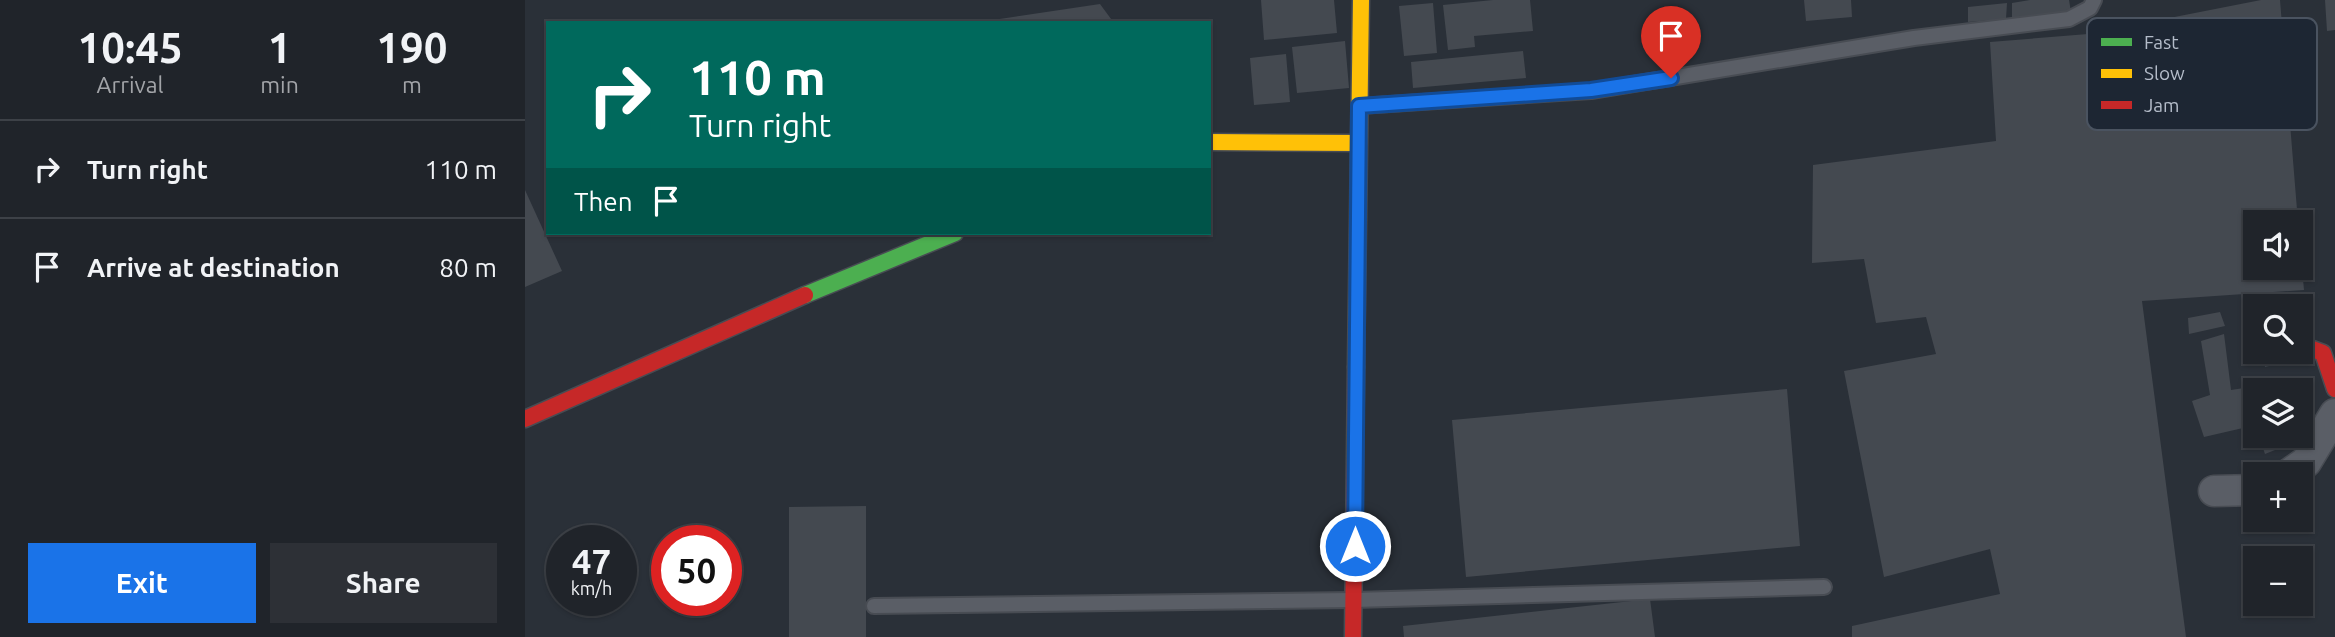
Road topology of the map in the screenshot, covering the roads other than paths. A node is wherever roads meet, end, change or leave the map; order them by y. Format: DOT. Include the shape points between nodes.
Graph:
graph roads {
  1 [pos="1361,0"];
  2 [pos="2094,0"];
  3 [pos="1359,106"];
  4 [pos="1211,142"];
  5 [pos="1357,143"];
  6 [pos="950,235"];
  7 [pos="2313,349"];
  8 [pos="2335,389"];
  9 [pos="2335,415"];
  10 [pos="525,419"];
  11 [pos="2312,462"];
  12 [pos="2243,491"];
  13 [pos="2214,492"];
  14 [pos="1824,587"];
  15 [pos="1354,600"];
  16 [pos="874,606"];
  17 [pos="1353,637"];
  1 -- 3 [label="street"];
  2 -- 3 [label="lane" via="2090,8 2069,19 1914,38 1591,90"];
  3 -- 5 [label="street"];
  4 -- 5 [label="street"];
  5 -- 15 [label="street"];
  6 -- 10 [label="street"];
  7 -- 8 [label="street" via="2323,353"];
  9 -- 11 [label="street"];
  12 -- 13 [label="street"];
  14 -- 15 [label="lane"];
  15 -- 16 [label="lane"];
  15 -- 17 [label="street"];
}
